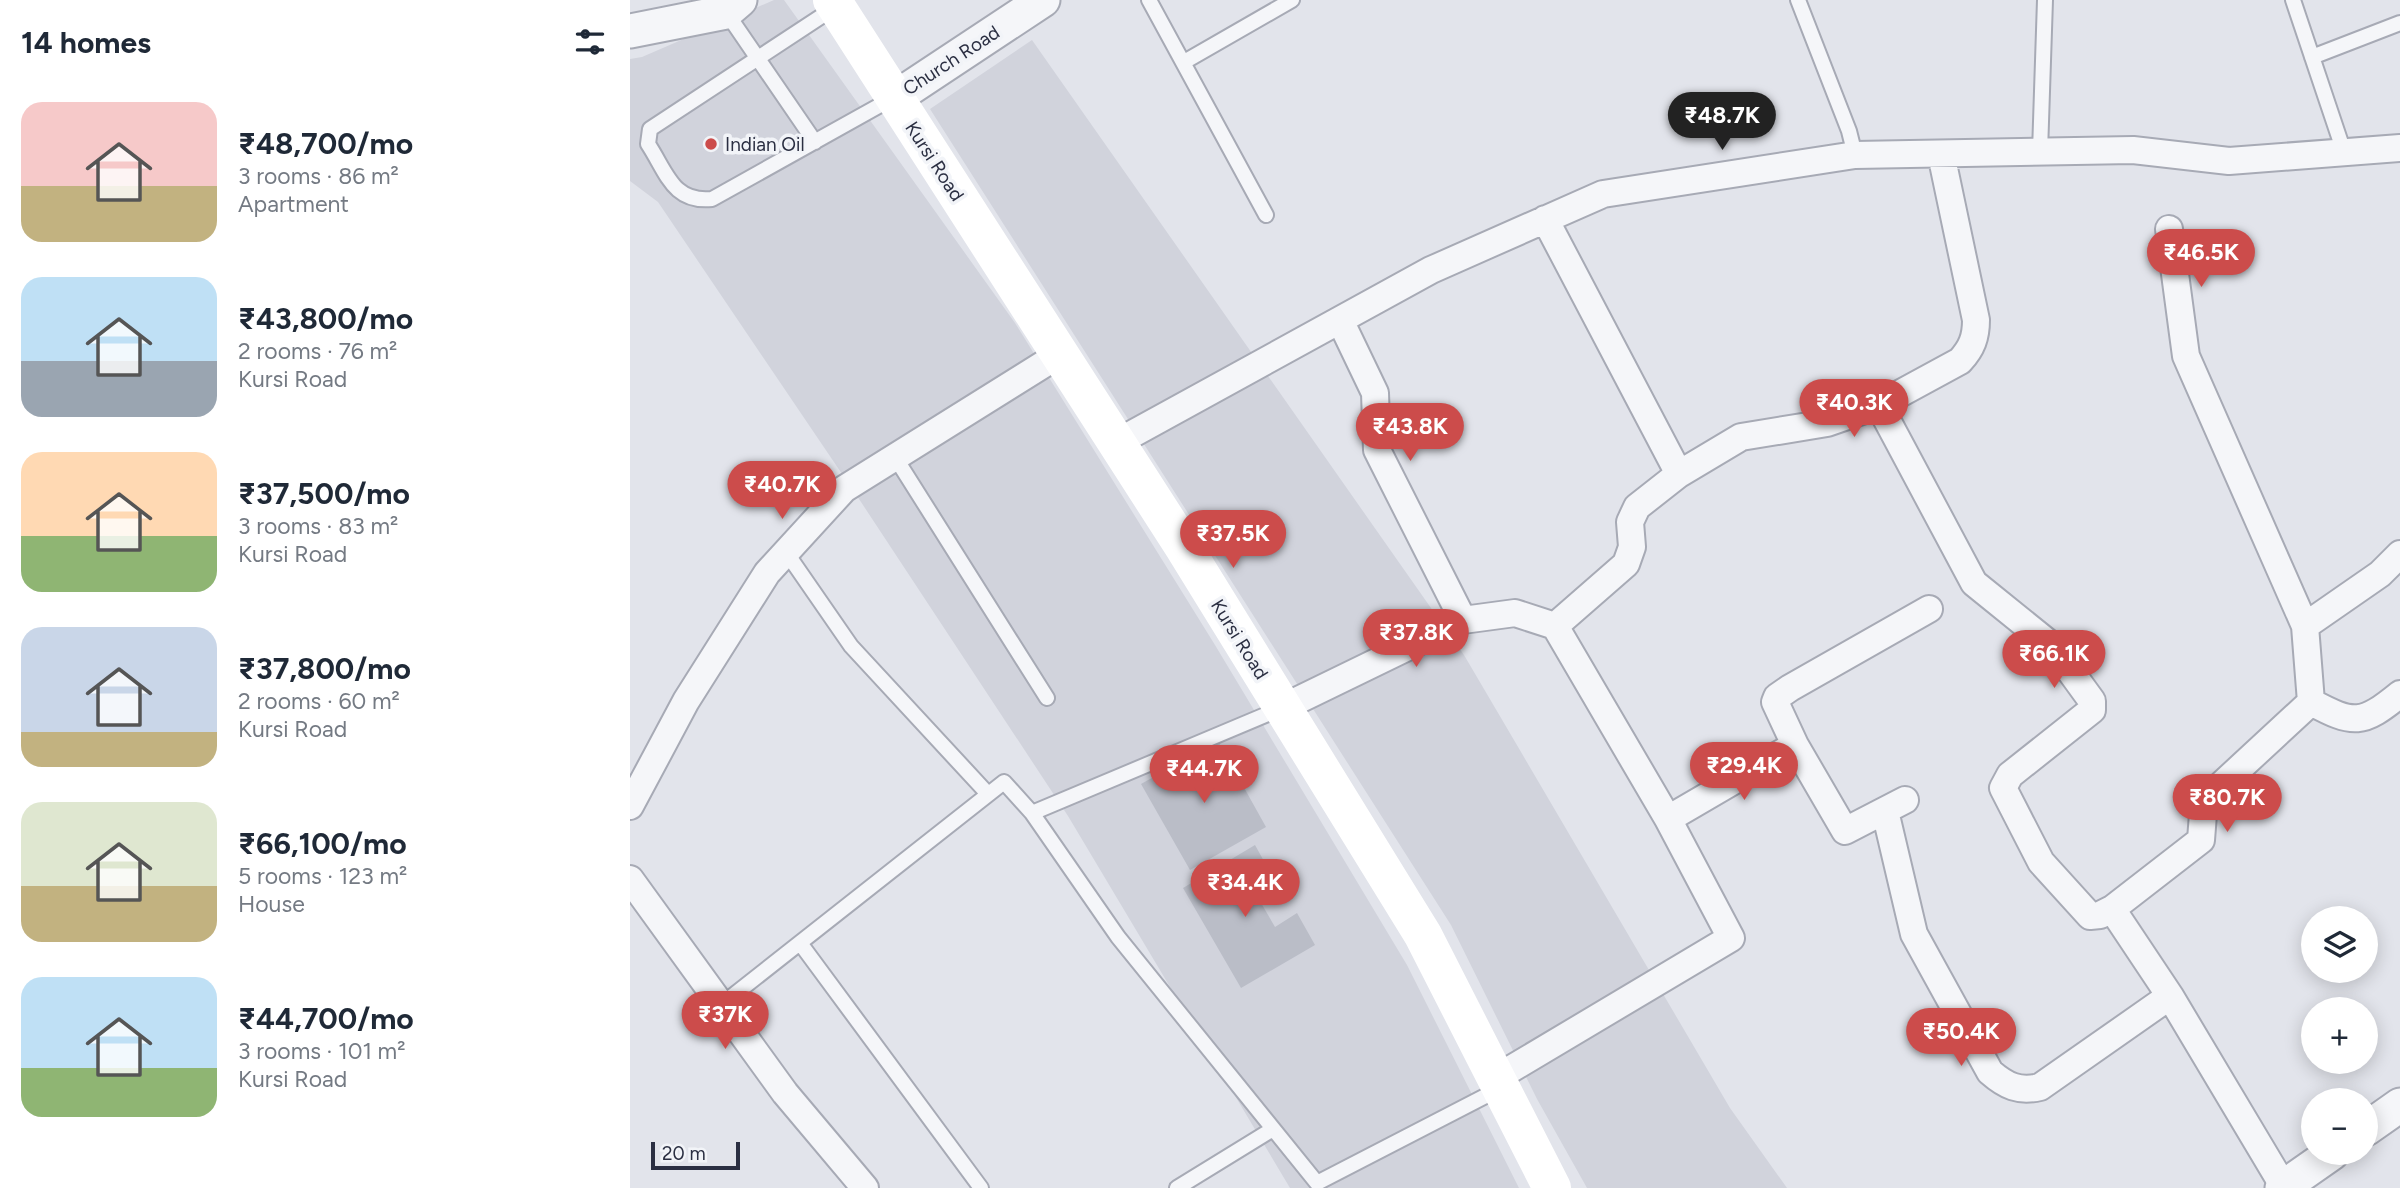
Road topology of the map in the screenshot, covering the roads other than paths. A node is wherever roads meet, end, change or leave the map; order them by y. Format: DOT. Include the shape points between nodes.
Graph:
graph roads {
  1 [pos="1043,0"];
  2 [pos="1149,0"];
  3 [pos="1292,0"];
  4 [pos="1798,0"];
  5 [pos="2045,0"];
  6 [pos="2293,0"];
  7 [pos="834,3"];
  8 [pos="733,6"];
  9 [pos="2400,23"];
  10 [pos="630,31"];
  11 [pos="2312,57"];
  12 [pos="756,58"];
  13 [pos="1184,62"];
  14 [pos="895,98"];
  15 [pos="815,142"];
  16 [pos="2400,148"];
  17 [pos="2040,152"];
  18 [pos="2344,152"];
  19 [pos="1941,154"];
  20 [pos="1855,155"];
  21 [pos="1266,215"];
  22 [pos="1545,219"];
  23 [pos="2169,229"];
  24 [pos="1340,320"];
  25 [pos="1060,354"];
  26 [pos="1879,405"];
  27 [pos="1116,443"];
  28 [pos="895,457"];
  29 [pos="1679,474"];
  30 [pos="786,552"];
  31 [pos="2400,554"];
  32 [pos="1929,609"];
  33 [pos="1463,620"];
  34 [pos="1555,626"];
  35 [pos="2305,626"];
  36 [pos="2400,694"];
  37 [pos="1047,698"];
  38 [pos="2311,702"];
  39 [pos="1282,708"];
  40 [pos="1795,745"];
  41 [pos="988,794"];
  42 [pos="630,806"];
  43 [pos="1032,813"];
  44 [pos="1668,819"];
  45 [pos="630,879"];
  46 [pos="2112,909"];
  47 [pos="800,943"];
  48 [pos="2170,996"];
  49 [pos="721,1005"];
  50 [pos="1498,1084"];
  51 [pos="2400,1105"];
  52 [pos="2378,1121"];
  53 [pos="1273,1129"];
  54 [pos="2317,1165"];
  55 [pos="2290,1186"];
  56 [pos="865,1188"];
  57 [pos="981,1188"];
  58 [pos="1177,1188"];
  59 [pos="1552,1188"];
  1 -- 14 [label="street, Church Road"];
  2 -- 13 [label="lane"];
  3 -- 13 [label="lane"];
  4 -- 20 [label="lane"];
  5 -- 17 [label="lane"];
  6 -- 11 [label="lane"];
  7 -- 12 [label="lane"];
  7 -- 14 [label="main road, Kursi Road"];
  8 -- 10 [label="street"];
  8 -- 12 [label="lane"];
  9 -- 11 [label="lane"];
  11 -- 18 [label="lane"];
  12 -- 15 [label="lane"];
  12 -- 15 [label="lane" via="650,129 648,144 681,196 696,201 712,199"];
  13 -- 21 [label="lane"];
  14 -- 15 [label="lane"];
  14 -- 25 [label="main road, Kursi Road"];
  16 -- 18 [label="street"];
  17 -- 18 [label="street" via="2133,150 2229,162"];
  17 -- 19 [label="street"];
  19 -- 20 [label="street"];
  19 -- 26 [label="street" via="1976,336 1961,361"];
  20 -- 22 [label="street" via="1603,194"];
  22 -- 24 [label="street" via="1431,270"];
  22 -- 29 [label="street"];
  23 -- 35 [label="street" via="2186,356"];
  24 -- 27 [label="street"];
  24 -- 33 [label="street" via="1375,393 1377,450"];
  25 -- 27 [label="main road, Kursi Road"];
  25 -- 28 [label="street"];
  26 -- 29 [label="street" via="1827,424 1741,437"];
  26 -- 46 [label="street" via="1975,583 2052,646 2092,701 2092,710 2010,775 2003,788 2042,862 2082,909 2090,916"];
  27 -- 39 [label="main road, Kursi Road"];
  28 -- 30 [label="street" via="844,489"];
  28 -- 37 [label="lane"];
  29 -- 34 [label="street" via="1637,507 1630,522 1632,547 1626,564"];
  30 -- 41 [label="lane" via="851,646"];
  30 -- 42 [label="street" via="767,573 686,701"];
  31 -- 35 [label="street" via="2380,574"];
  32 -- 40 [label="street" via="1777,697 1776,708"];
  33 -- 34 [label="street" via="1515,612"];
  33 -- 39 [label="street"];
  34 -- 44 [label="street"];
  35 -- 38 [label="street"];
  36 -- 38 [label="street" via="2359,720"];
  38 -- 46 [label="street" via="2204,801 2201,840"];
  39 -- 43 [label="lane"];
  39 -- 50 [label="main road, Kursi Road" via="1423,935"];
  40 -- 44 [label="street"];
  40 -- 48 [label="street" via="1845,831 1895,806 1919,947 1990,1072 2005,1085 2040,1087"];
  41 -- 43 [label="lane" via="1004,782"];
  41 -- 47 [label="lane"];
  43 -- 53 [label="lane" via="1118,937"];
  44 -- 50 [label="street" via="1731,937"];
  45 -- 49 [label="street"];
  46 -- 48 [label="street"];
  47 -- 49 [label="lane"];
  47 -- 57 [label="lane"];
  48 -- 55 [label="street"];
  49 -- 56 [label="street" via="785,1093"];
  50 -- 53 [label="lane" via="1317,1183"];
  50 -- 59 [label="main road, Kursi Road"];
  51 -- 52 [label="street"];
  53 -- 58 [label="lane"];
  54 -- 55 [label="street"];
}
